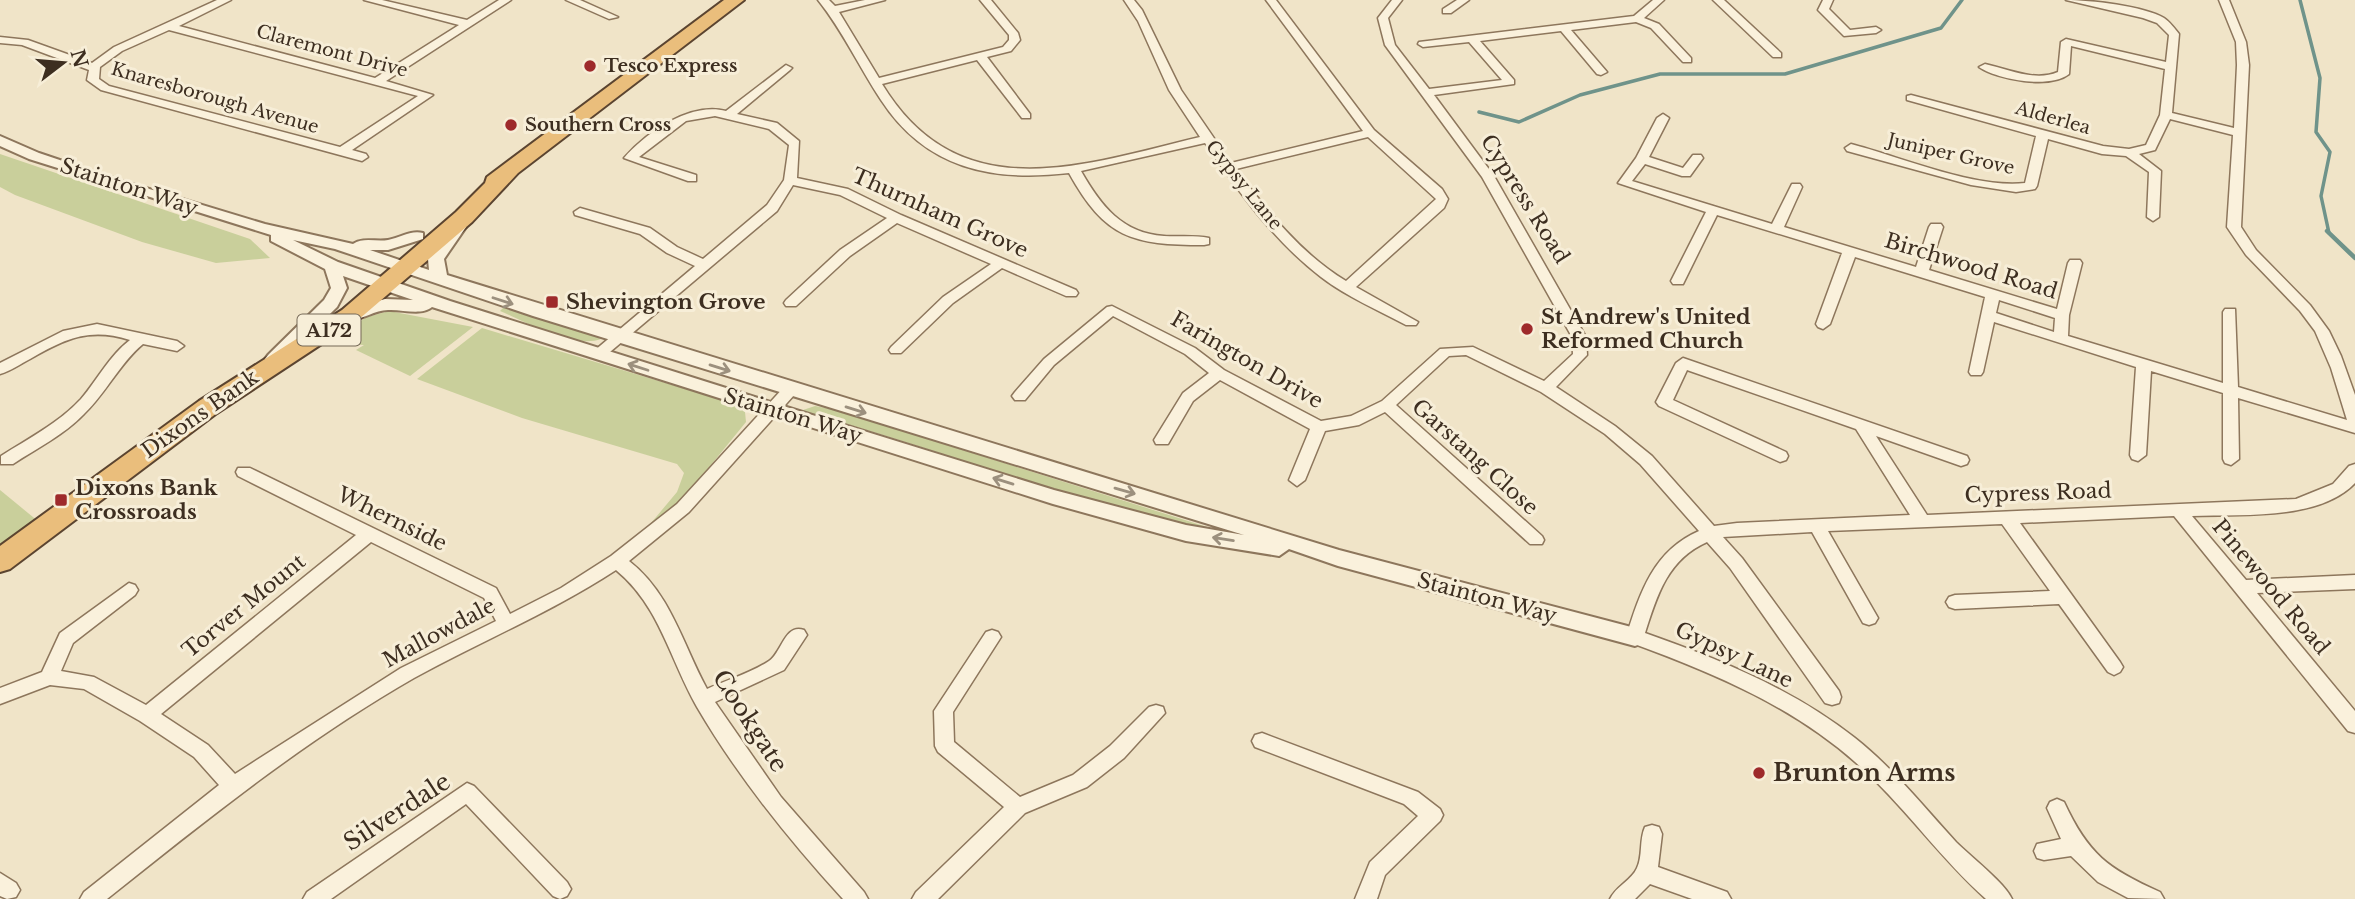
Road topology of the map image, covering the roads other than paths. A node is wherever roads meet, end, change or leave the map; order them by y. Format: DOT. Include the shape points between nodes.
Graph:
graph roads {
  1 [pos="226,0"];
  2 [pos="369,0"];
  3 [pos="506,0"];
  4 [pos="571,0"];
  5 [pos="735,0"];
  6 [pos="824,0"];
  7 [pos="880,0"];
  8 [pos="985,0"];
  9 [pos="1129,0"];
  10 [pos="1271,0"];
  11 [pos="1398,0"];
  12 [pos="1464,0"];
  13 [pos="1659,0"];
  14 [pos="1718,0"];
  15 [pos="1828,0"];
  16 [pos="2071,0"];
  17 [pos="2224,0"];
  18 [pos="833,10"];
  19 [pos="1447,10"];
  20 [pos="613,17"];
  21 [pos="1637,19"];
  22 [pos="469,24"];
  23 [pos="168,26"];
  24 [pos="1564,28"];
  25 [pos="1876,30"];
  26 [pos="1472,38"];
  27 [pos="0,40"];
  28 [pos="1423,44"];
  29 [pos="1777,55"];
  30 [pos="981,57"];
  31 [pos="1687,60"];
  32 [pos="1985,66"];
  33 [pos="2171,67"];
  34 [pos="95,68"];
  35 [pos="786,68"];
  36 [pos="1601,72"];
  37 [pos="378,81"];
  38 [pos="875,82"];
  39 [pos="1425,93"];
  40 [pos="1911,98"];
  41 [pos="728,115"];
  42 [pos="2166,115"];
  43 [pos="1026,116"];
  44 [pos="1662,118"];
  45 [pos="1370,133"];
  46 [pos="2043,133"];
  47 [pos="2241,133"];
  48 [pos="1207,139"];
  49 [pos="0,140"];
  50 [pos="1851,148"];
  51 [pos="341,152"];
  52 [pos="2129,153"];
  53 [pos="362,158"];
  54 [pos="1697,158"];
  55 [pos="1642,159"];
  56 [pos="1228,167"];
  57 [pos="1073,168"];
  58 [pos="508,172"];
  59 [pos="692,178"];
  60 [pos="790,180"];
  61 [pos="1796,187"];
  62 [pos="1713,211"];
  63 [pos="580,212"];
  64 [pos="464,217"];
  65 [pos="2153,217"];
  66 [pos="896,218"];
  67 [pos="1937,227"];
  68 [pos="261,228"];
  69 [pos="1776,230"];
  70 [pos="418,236"];
  71 [pos="321,241"];
  72 [pos="1204,241"];
  73 [pos="339,244"];
  74 [pos="1850,251"];
  75 [pos="2075,263"];
  76 [pos="703,264"];
  77 [pos="999,264"];
  78 [pos="332,266"];
  79 [pos="389,273"];
  80 [pos="1922,273"];
  81 [pos="439,279"];
  82 [pos="1678,281"];
  83 [pos="1348,287"];
  84 [pos="1071,293"];
  85 [pos="1993,294"];
  86 [pos="791,303"];
  87 [pos="444,305"];
  88 [pos="2230,312"];
  89 [pos="350,315"];
  90 [pos="2062,315"];
  91 [pos="1989,316"];
  92 [pos="1411,322"];
  93 [pos="1823,324"];
  94 [pos="619,337"];
  95 [pos="140,339"];
  96 [pos="2061,339"];
  97 [pos="177,346"];
  98 [pos="896,350"];
  99 [pos="1468,350"];
  100 [pos="599,354"];
  101 [pos="2144,365"];
  102 [pos="265,368"];
  103 [pos="0,369"];
  104 [pos="1976,372"];
  105 [pos="1219,373"];
  106 [pos="1546,388"];
  107 [pos="790,390"];
  108 [pos="2229,391"];
  109 [pos="1020,396"];
  110 [pos="1387,405"];
  111 [pos="773,410"];
  112 [pos="2355,420"];
  113 [pos="1861,425"];
  114 [pos="1319,426"];
  115 [pos="2355,428"];
  116 [pos="1162,439"];
  117 [pos="1780,456"];
  118 [pos="2138,456"];
  119 [pos="2231,459"];
  120 [pos="7,460"];
  121 [pos="1961,460"];
  122 [pos="2355,470"];
  123 [pos="244,472"];
  124 [pos="1297,480"];
  125 [pos="2178,510"];
  126 [pos="2007,518"];
  127 [pos="1922,521"];
  128 [pos="1816,525"];
  129 [pos="370,533"];
  130 [pos="1710,533"];
  131 [pos="1536,540"];
  132 [pos="1338,558"];
  133 [pos="0,561"];
  134 [pos="617,561"];
  135 [pos="2355,582"];
  136 [pos="2242,587"];
  137 [pos="129,590"];
  138 [pos="2064,597"];
  139 [pos="1955,602"];
  140 [pos="1869,618"];
  141 [pos="506,623"];
  142 [pos="798,635"];
  143 [pos="992,637"];
  144 [pos="1635,637"];
  145 [pos="2114,667"];
  146 [pos="49,677"];
  147 [pos="0,696"];
  148 [pos="1832,696"];
  149 [pos="703,699"];
  150 [pos="1156,713"];
  151 [pos="147,715"];
  152 [pos="2355,725"];
  153 [pos="1262,741"];
  154 [pos="233,786"];
  155 [pos="1018,807"];
  156 [pos="2057,808"];
  157 [pos="1652,834"];
  158 [pos="2073,846"];
  159 [pos="2044,851"];
  160 [pos="1647,873"];
  161 [pos="560,889"];
  162 [pos="91,899"];
  163 [pos="314,899"];
  164 [pos="857,899"];
  165 [pos="923,899"];
  166 [pos="1366,899"];
  167 [pos="1621,899"];
  168 [pos="1720,899"];
  169 [pos="2001,899"];
  170 [pos="2153,899"];
  1 -- 23 [label="street, Knaresborough Avenue"];
  2 -- 22 [label="street"];
  3 -- 22 [label="street"];
  4 -- 20 [label="street"];
  5 -- 58 [label="highway, Dixons Bank / A172"];
  6 -- 18 [label="street"];
  7 -- 18 [label="street"];
  8 -- 30 [label="street" via="1014,40 1007,49"];
  9 -- 48 [label="street, Gypsy Lane" via="1146,25 1173,87"];
  10 -- 45 [label="street"];
  11 -- 39 [label="street, Cypress Road" via="1383,18 1390,45"];
  12 -- 19 [label="street"];
  13 -- 21 [label="street"];
  14 -- 29 [label="street"];
  15 -- 25 [label="street" via="1823,10 1848,34"];
  16 -- 33 [label="street" via="2161,21 2174,34"];
  17 -- 47 [label="street" via="2241,42 2244,65"];
  18 -- 38 [label="street"];
  21 -- 24 [label="street"];
  21 -- 31 [label="street" via="1655,26"];
  22 -- 37 [label="street"];
  23 -- 34 [label="street, Knaresborough Avenue" via="118,49"];
  23 -- 37 [label="street, Claremont Drive"];
  24 -- 26 [label="street"];
  24 -- 36 [label="street"];
  26 -- 28 [label="street"];
  26 -- 39 [label="street" via="1510,82"];
  27 -- 34 [label="street" via="24,42"];
  30 -- 38 [label="street"];
  30 -- 43 [label="street"];
  32 -- 33 [label="street" via="2038,80 2055,79 2063,74 2066,42"];
  33 -- 42 [label="street"];
  34 -- 51 [label="street, Knaresborough Avenue" via="93,80 105,88"];
  35 -- 41 [label="street"];
  37 -- 51 [label="street, Claremont Drive" via="427,95"];
  38 -- 57 [label="street" via="912,133 938,154 961,164 1012,173"];
  39 -- 106 [label="street, Cypress Road" via="1488,176 1579,337 1580,355"];
  40 -- 46 [label="street, Alderlea"];
  41 -- 59 [label="street" via="715,112 682,118 630,158"];
  41 -- 60 [label="street" via="773,126 795,144"];
  42 -- 47 [label="street"];
  42 -- 52 [label="street" via="2151,147"];
  44 -- 55 [label="street, Birchwood Road"];
  45 -- 56 [label="street"];
  45 -- 83 [label="street" via="1442,199"];
  46 -- 50 [label="street, Juniper Grove" via="2031,186 2026,188 1998,187"];
  46 -- 52 [label="street, Alderlea"];
  47 -- 112 [label="street" via="2234,227 2243,244 2314,320 2334,354"];
  48 -- 56 [label="street, Gypsy Lane"];
  48 -- 57 [label="street"];
  49 -- 68 [label="street, Stainton Way" via="34,156"];
  51 -- 53 [label="street, Knaresborough Avenue"];
  52 -- 65 [label="street" via="2155,171"];
  54 -- 55 [label="street" via="1686,173"];
  55 -- 62 [label="street, Birchwood Road" via="1624,183"];
  56 -- 83 [label="street, Gypsy Lane" via="1286,238 1313,264"];
  57 -- 72 [label="street" via="1107,221 1122,230 1174,241"];
  58 -- 64 [label="highway, Dixons Bank / A172"];
  58 -- 70 [label="highway, Dixons Bank / A172"];
  60 -- 66 [label="street, Thurnham Grove" via="844,192"];
  60 -- 76 [label="street" via="772,208"];
  61 -- 69 [label="street"];
  62 -- 69 [label="street, Birchwood Road"];
  62 -- 82 [label="street"];
  63 -- 76 [label="street" via="645,231 671,250"];
  64 -- 79 [label="highway, Dixons Bank / A172"];
  64 -- 81 [label="street, A172" via="436,259"];
  66 -- 77 [label="street, Thurnham Grove"];
  66 -- 86 [label="street" via="845,253"];
  67 -- 80 [label="street"];
  68 -- 71 [label="street, Stainton Way"];
  68 -- 78 [label="street, Stainton Way"];
  69 -- 74 [label="street, Birchwood Road"];
  70 -- 73 [label="street" via="388,245"];
  70 -- 79 [label="highway, Dixons Bank / A172"];
  71 -- 73 [label="street, Stainton Way"];
  71 -- 79 [label="street" via="333,252"];
  73 -- 79 [label="street, Stainton Way"];
  74 -- 80 [label="street, Birchwood Road"];
  74 -- 93 [label="street"];
  75 -- 90 [label="street"];
  76 -- 94 [label="street"];
  77 -- 84 [label="street, Thurnham Grove"];
  77 -- 98 [label="street" via="948,300"];
  78 -- 79 [label="street, Stainton Way"];
  78 -- 102 [label="street" via="339,288 331,303"];
  79 -- 81 [label="street, Stainton Way"];
  79 -- 87 [label="street, Stainton Way"];
  79 -- 89 [label="highway, Dixons Bank / A172"];
  79 -- 102 [label="highway, Dixons Bank / A172"];
  80 -- 85 [label="street, Birchwood Road"];
  81 -- 94 [label="street, Stainton Way, one-way"];
  83 -- 92 [label="street, Gypsy Lane"];
  85 -- 90 [label="street, Birchwood Road"];
  85 -- 91 [label="street"];
  87 -- 89 [label="street" via="384,304"];
  87 -- 100 [label="street, Stainton Way"];
  88 -- 108 [label="street"];
  89 -- 102 [label="highway, Dixons Bank / A172"];
  90 -- 96 [label="street, Birchwood Road"];
  91 -- 96 [label="street"];
  91 -- 104 [label="street"];
  94 -- 100 [label="street"];
  94 -- 107 [label="street, Stainton Way, one-way"];
  95 -- 97 [label="street"];
  95 -- 103 [label="street" via="88,329 57,339"];
  95 -- 120 [label="street" via="119,355 88,401 65,424 31,436"];
  96 -- 101 [label="street"];
  99 -- 106 [label="street, Gypsy Lane"];
  99 -- 110 [label="street, Farington Drive" via="1445,352"];
  111 -- 100 [label="street, Stainton Way, one-way"];
  101 -- 108 [label="street"];
  101 -- 118 [label="street"];
  102 -- 133 [label="highway, Dixons Bank / A172" via="156,443"];
  105 -- 109 [label="street, Farington Drive" via="1190,351 1111,310 1049,362"];
  105 -- 114 [label="street, Farington Drive"];
  105 -- 116 [label="street" via="1188,397"];
  106 -- 130 [label="street, Gypsy Lane" via="1646,460"];
  107 -- 111 [label="street, Mallowdale"];
  107 -- 132 [label="street, Stainton Way, one-way"];
  108 -- 115 [label="street"];
  108 -- 119 [label="street"];
  110 -- 114 [label="street, Farington Drive" via="1354,421"];
  110 -- 131 [label="street, Garstang Close"];
  132 -- 111 [label="street, Stainton Way, one-way" via="1186,533"];
  111 -- 134 [label="street, Mallowdale" via="683,508"];
  113 -- 117 [label="street" via="1683,363 1664,402"];
  113 -- 121 [label="street"];
  113 -- 127 [label="street"];
  114 -- 124 [label="street"];
  122 -- 125 [label="street, Cypress Road" via="2352,478 2329,492 2297,505"];
  123 -- 129 [label="street, Whernside"];
  125 -- 126 [label="street, Cypress Road"];
  125 -- 136 [label="street, Pinewood Road"];
  126 -- 127 [label="street, Cypress Road"];
  126 -- 138 [label="street"];
  127 -- 128 [label="street, Cypress Road"];
  128 -- 130 [label="street, Cypress Road"];
  128 -- 140 [label="street"];
  129 -- 141 [label="street, Whernside" via="490,593"];
  129 -- 151 [label="street, Torver Mount"];
  130 -- 144 [label="street" via="1672,554 1660,568"];
  130 -- 148 [label="street, Gypsy Lane"];
  132 -- 144 [label="street, Stainton Way"];
  134 -- 141 [label="street, Mallowdale" via="567,593"];
  134 -- 149 [label="street, Cookgate" via="655,594"];
  135 -- 136 [label="street"];
  136 -- 152 [label="street, Pinewood Road"];
  137 -- 146 [label="street" via="66,638"];
  138 -- 139 [label="street"];
  138 -- 145 [label="street"];
  141 -- 154 [label="street, Mallowdale" via="408,673"];
  142 -- 149 [label="street" via="779,665"];
  143 -- 155 [label="street" via="943,711 945,746"];
  144 -- 169 [label="street, Gypsy Lane" via="1756,685 1810,718 1872,765"];
  146 -- 147 [label="street"];
  146 -- 151 [label="street" via="87,682"];
  149 -- 164 [label="street, Cookgate" via="800,839"];
  150 -- 155 [label="street" via="1080,781"];
  151 -- 154 [label="street" via="201,751"];
  153 -- 166 [label="street" via="1411,798 1433,815 1377,869"];
  154 -- 162 [label="street, Mallowdale"];
  155 -- 165 [label="street"];
  156 -- 158 [label="street"];
  157 -- 160 [label="street"];
  158 -- 159 [label="street"];
  158 -- 170 [label="street" via="2118,884"];
  160 -- 167 [label="street"];
  160 -- 168 [label="street"];
  161 -- 163 [label="street, Silverdale" via="467,792"];
}
